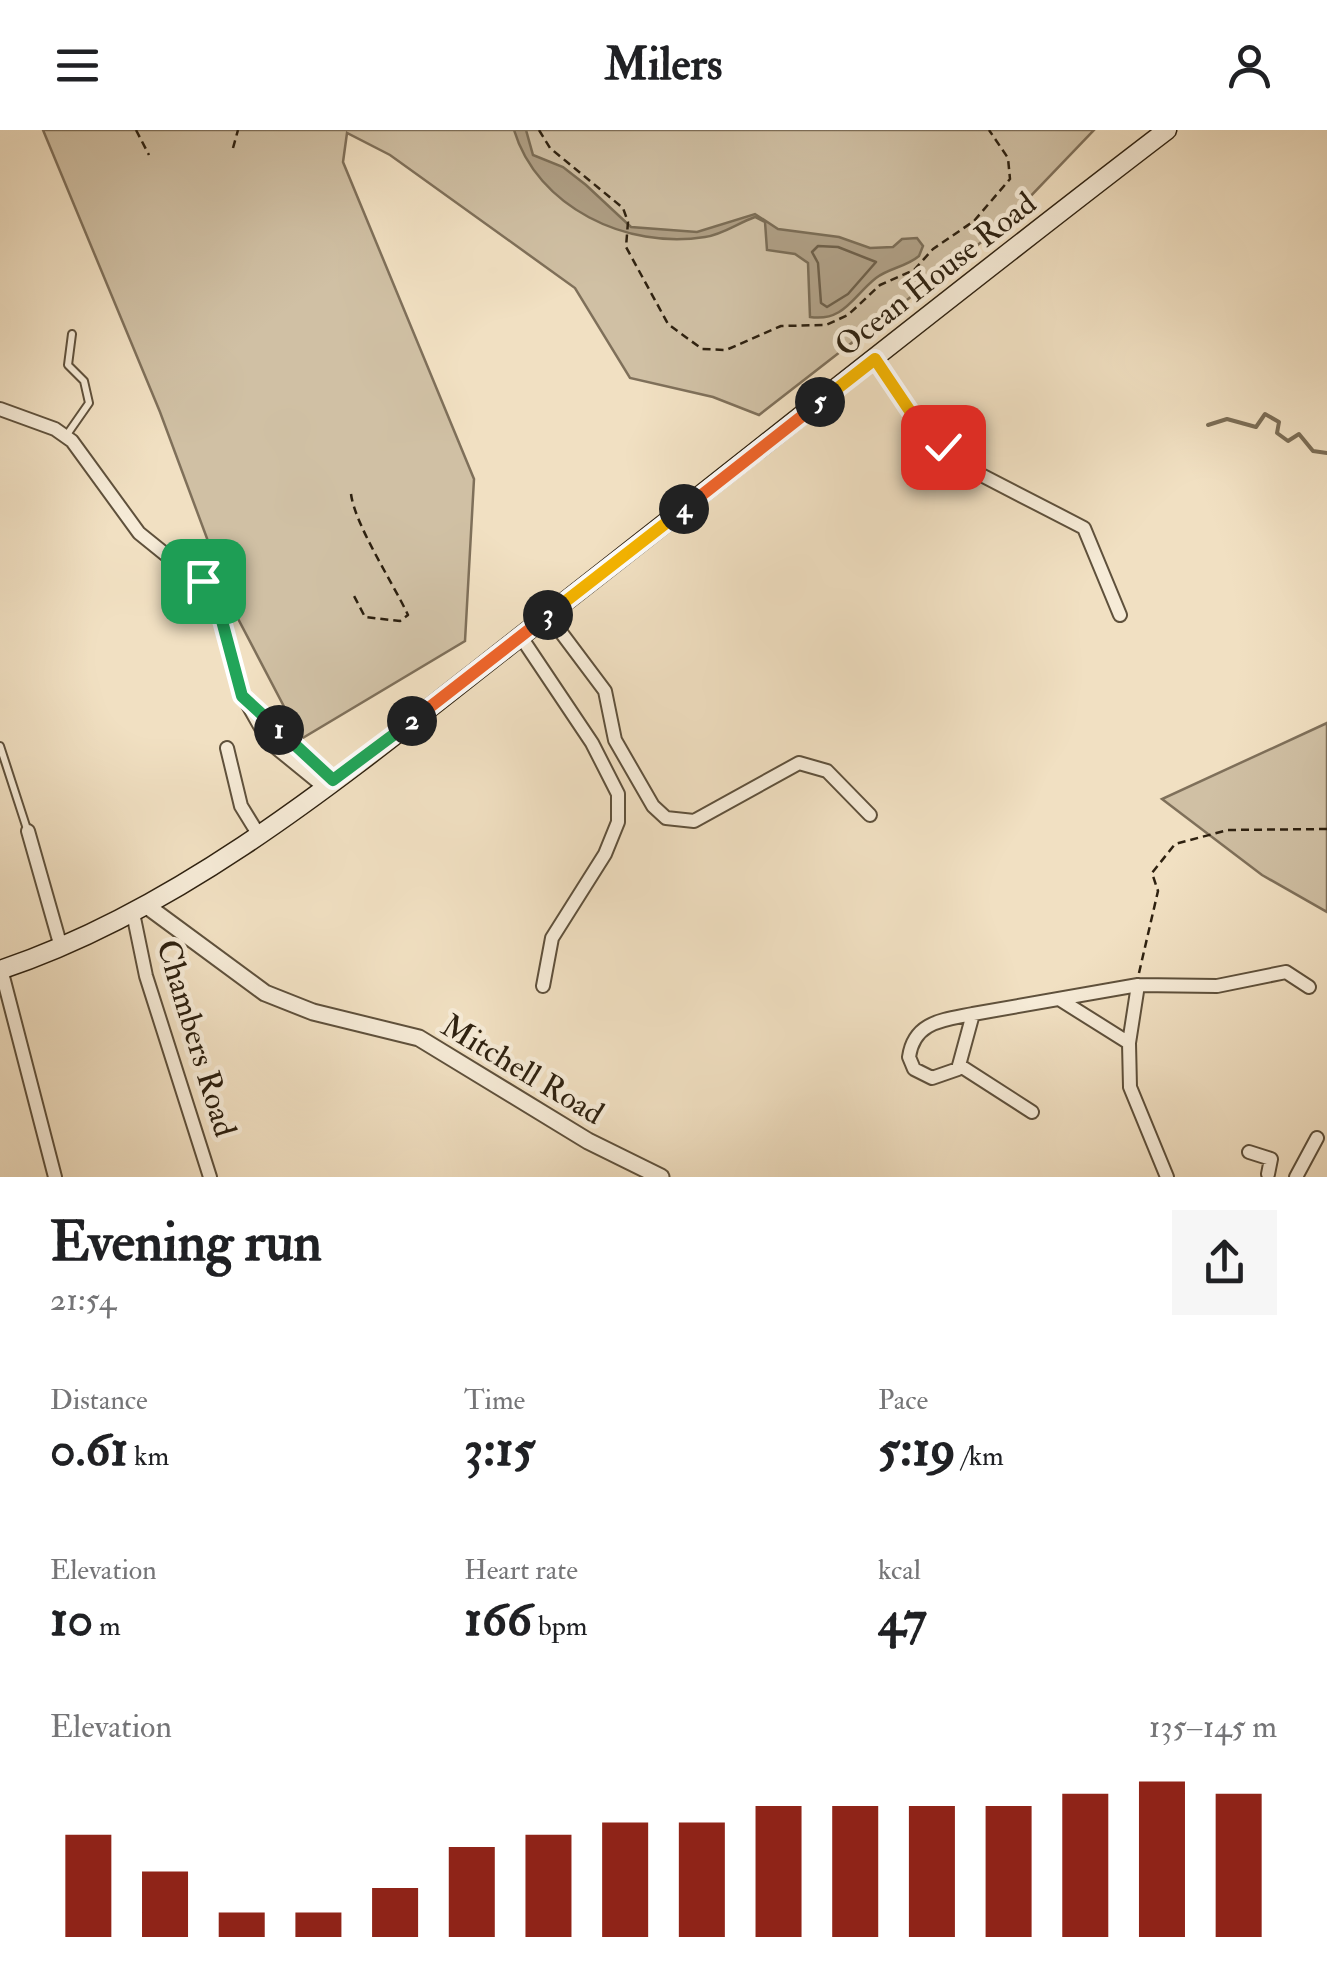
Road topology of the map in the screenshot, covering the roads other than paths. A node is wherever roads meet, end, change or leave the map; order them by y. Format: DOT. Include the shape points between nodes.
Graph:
graph roads {
  1 [pos="1167,130"];
  2 [pos="72,334"];
  3 [pos="875,359"];
  4 [pos="0,410"];
  5 [pos="65,437"];
  6 [pos="548,615"];
  7 [pos="1120,615"];
  8 [pos="520,637"];
  9 [pos="0,746"];
  10 [pos="228,748"];
  11 [pos="328,783"];
  12 [pos="870,815"];
  13 [pos="28,831"];
  14 [pos="258,832"];
  15 [pos="140,910"];
  16 [pos="61,947"];
  17 [pos="0,969"];
  18 [pos="1138,984"];
  19 [pos="543,986"];
  20 [pos="1309,987"];
  21 [pos="1059,999"];
  22 [pos="973,1014"];
  23 [pos="1130,1043"];
  24 [pos="959,1064"];
  25 [pos="1032,1112"];
  26 [pos="1317,1138"];
  27 [pos="1249,1152"];
  28 [pos="1266,1176"];
  29 [pos="55,1177"];
  30 [pos="210,1177"];
  31 [pos="661,1177"];
  32 [pos="1167,1177"];
  33 [pos="1283,1177"];
  34 [pos="1296,1177"];
  1 -- 3 [label="main road, Ocean House Road"];
  2 -- 5 [label="lane" via="68,365 84,382 90,403"];
  3 -- 6 [label="main road, Ocean House Road"];
  3 -- 7 [label="street" via="918,423 962,464 1084,528"];
  4 -- 5 [label="street"];
  5 -- 11 [label="street" via="139,533 212,592 242,696"];
  6 -- 8 [label="main road, Ocean House Road"];
  6 -- 12 [label="street" via="606,691 615,740 666,818 694,821 799,763 828,771"];
  8 -- 11 [label="main road, Ocean House Road"];
  8 -- 19 [label="street" via="618,794 618,822 552,938"];
  9 -- 13 [label="lane"];
  10 -- 14 [label="street" via="240,806"];
  11 -- 14 [label="main road, Ocean House Road"];
  13 -- 16 [label="street"];
  14 -- 15 [label="main road, Ocean House Road"];
  15 -- 16 [label="main road, Ocean House Road"];
  15 -- 30 [label="street, Chambers Road" via="146,976"];
  15 -- 31 [label="street, Mitchell Road" via="265,994 419,1038 588,1141"];
  16 -- 17 [label="main road, Ocean House Road"];
  17 -- 29 [label="street"];
  18 -- 20 [label="street" via="1217,986 1286,972"];
  18 -- 21 [label="street"];
  18 -- 23 [label="street"];
  21 -- 22 [label="street"];
  21 -- 23 [label="street"];
  22 -- 24 [label="street"];
  22 -- 24 [label="street" via="931,1023 912,1041 909,1057 920,1074 945,1077"];
  23 -- 32 [label="street" via="1130,1088"];
  24 -- 25 [label="street"];
  26 -- 34 [label="street"];
  27 -- 28 [label="street" via="1271,1159"];
  28 -- 33 [label="street"];
}
